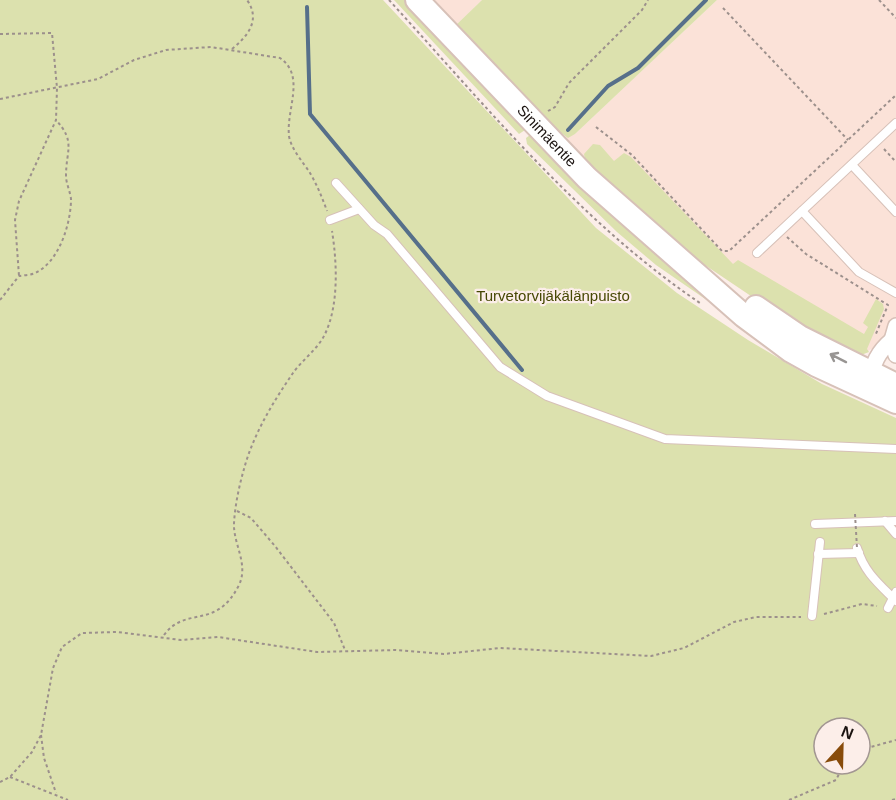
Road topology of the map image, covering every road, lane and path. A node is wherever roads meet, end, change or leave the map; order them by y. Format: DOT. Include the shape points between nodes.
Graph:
graph roads {
  1 [pos="247,0"];
  2 [pos="389,0"];
  3 [pos="417,0"];
  4 [pos="648,0"];
  5 [pos="879,0"];
  6 [pos="723,8"];
  7 [pos="896,18"];
  8 [pos="0,34"];
  9 [pos="232,49"];
  10 [pos="57,88"];
  11 [pos="896,95"];
  12 [pos="0,99"];
  13 [pos="555,107"];
  14 [pos="56,120"];
  15 [pos="596,128"];
  16 [pos="894,129"];
  17 [pos="848,140"];
  18 [pos="520,141"];
  19 [pos="852,165"];
  20 [pos="336,183"];
  21 [pos="359,209"];
  22 [pos="802,211"];
  23 [pos="896,212"];
  24 [pos="767,215"];
  25 [pos="330,220"];
  26 [pos="781,231"];
  27 [pos="757,253"];
  28 [pos="19,276"];
  29 [pos="896,293"];
  30 [pos="0,300"];
  31 [pos="895,340"];
  32 [pos="886,380"];
  33 [pos="896,449"];
  34 [pos="237,510"];
  35 [pos="855,514"];
  36 [pos="885,521"];
  37 [pos="896,521"];
  38 [pos="815,524"];
  39 [pos="896,534"];
  40 [pos="820,542"];
  41 [pos="858,550"];
  42 [pos="818,554"];
  43 [pos="895,597"];
  44 [pos="888,608"];
  45 [pos="812,616"];
  46 [pos="163,637"];
  47 [pos="345,650"];
  48 [pos="41,735"];
  49 [pos="896,740"];
  50 [pos="872,747"];
  51 [pos="838,776"];
  52 [pos="10,777"];
  53 [pos="0,782"];
  54 [pos="57,794"];
  55 [pos="68,800"];
  56 [pos="789,800"];
  1 -- 9 [label="path" via="254,21 251,31"];
  2 -- 18 [label="path"];
  3 -- 32 [label="main road, Sinimäentie" via="587,178 744,316 791,351"];
  4 -- 13 [label="path" via="569,83"];
  5 -- 7 [label="path"];
  6 -- 17 [label="path"];
  8 -- 10 [label="path" via="52,33"];
  9 -- 10 [label="path" via="166,50 134,60 98,80"];
  9 -- 25 [label="path" via="280,58 289,64 294,78 290,141 321,192"];
  10 -- 12 [label="path"];
  10 -- 14 [label="path"];
  11 -- 17 [label="path"];
  14 -- 28 [label="path" via="19,201 15,220"];
  14 -- 28 [label="path" via="68,133 69,217 63,240 50,261 37,272"];
  15 -- 24 [label="path" via="632,155 722,251 729,251"];
  16 -- 19 [label="lane"];
  17 -- 24 [label="path"];
  19 -- 22 [label="lane"];
  19 -- 23 [label="lane"];
  20 -- 21 [label="lane"];
  21 -- 25 [label="lane"];
  21 -- 33 [label="lane" via="387,234 500,367 547,396 665,439"];
  22 -- 26 [label="lane"];
  22 -- 29 [label="lane" via="859,272"];
  24 -- 26 [label="path"];
  25 -- 34 [label="path" via="335,254 329,322 255,438 243,470"];
  26 -- 27 [label="lane"];
  26 -- 32 [label="path" via="806,254 888,305 870,345"];
  28 -- 30 [label="path"];
  31 -- 32 [label="street"];
  34 -- 46 [label="path" via="234,525 243,568 233,596 212,615 179,620"];
  34 -- 47 [label="path" via="251,518 275,546 334,623"];
  35 -- 41 [label="path, bridge"];
  36 -- 37 [label="lane"];
  36 -- 38 [label="lane"];
  36 -- 39 [label="lane"];
  40 -- 42 [label="lane"];
  41 -- 42 [label="lane"];
  41 -- 43 [label="lane" via="873,580"];
  42 -- 45 [label="lane"];
  43 -- 44 [label="lane"];
  44 -- 45 [label="path" via="862,604"];
  45 -- 47 [label="path" via="756,617 734,622 684,648 651,656 500,648 444,654"];
  46 -- 47 [label="path" via="218,637 297,651"];
  46 -- 48 [label="path" via="96,631 71,638 62,646 52,668"];
  48 -- 52 [label="path"];
  48 -- 54 [label="path" via="44,758"];
  49 -- 50 [label="path"];
  51 -- 56 [label="path"];
  52 -- 53 [label="path"];
  52 -- 54 [label="path"];
  54 -- 55 [label="path"];
}
